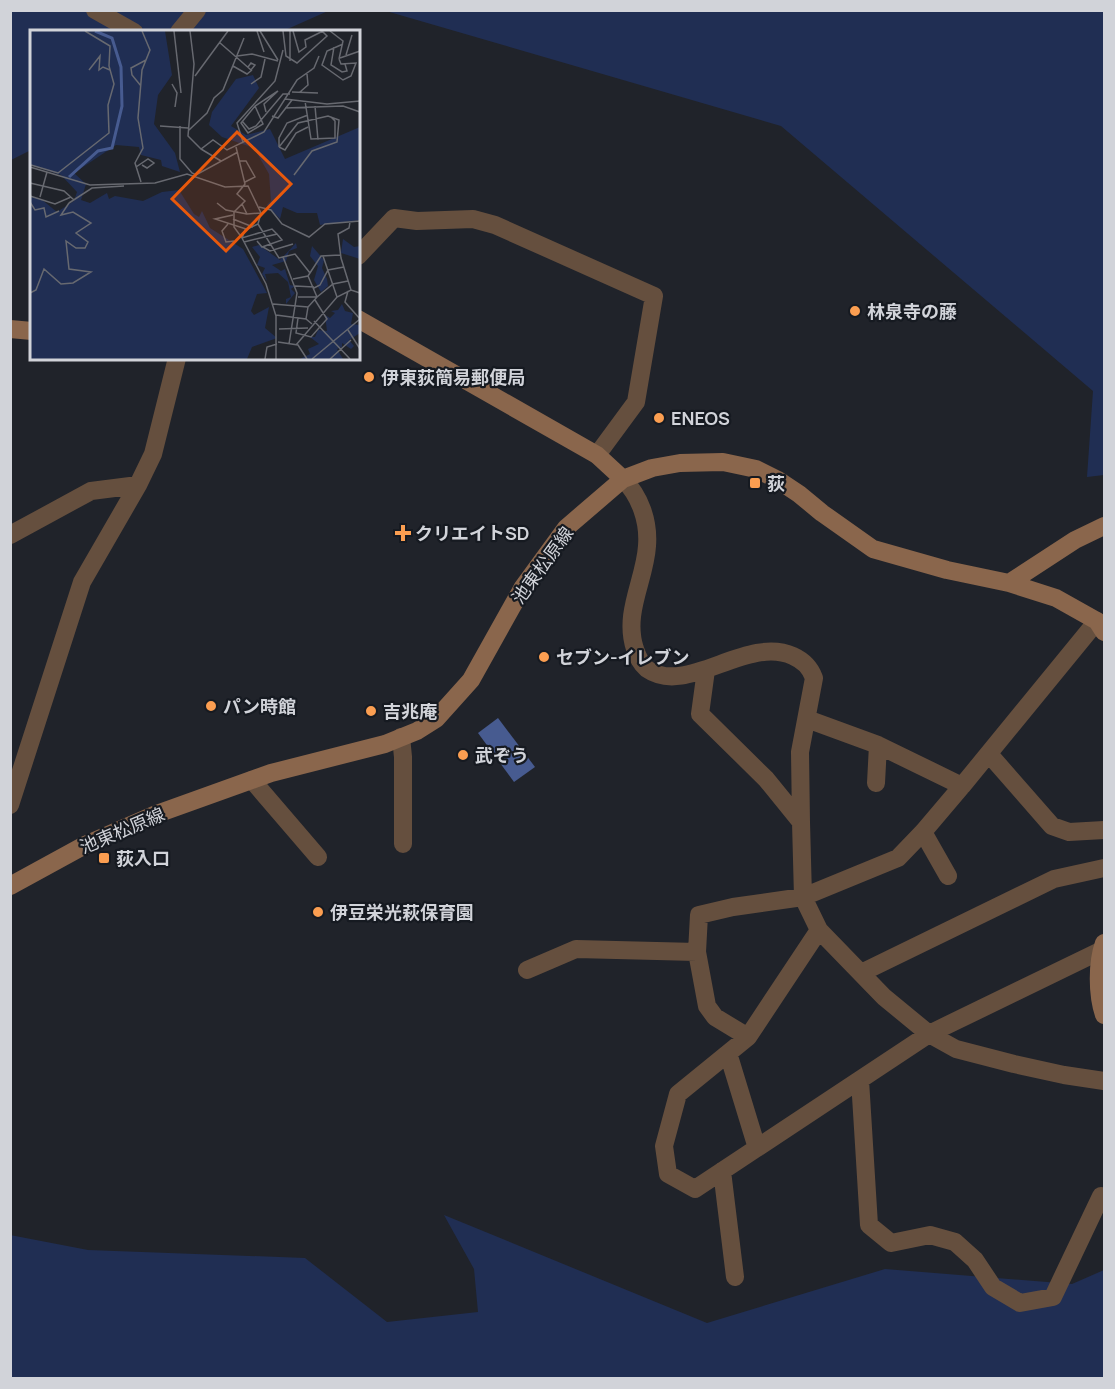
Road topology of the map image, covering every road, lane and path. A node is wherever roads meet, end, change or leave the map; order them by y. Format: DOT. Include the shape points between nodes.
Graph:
graph roads {
  1 [pos="95,10"];
  2 [pos="197,10"];
  3 [pos="130,30"];
  4 [pos="181,30"];
  5 [pos="360,254"];
  6 [pos="360,320"];
  7 [pos="10,329"];
  8 [pos="30,331"];
  9 [pos="176,360"];
  10 [pos="597,455"];
  11 [pos="623,479"];
  12 [pos="138,485"];
  13 [pos="1104,526"];
  14 [pos="10,535"];
  15 [pos="1009,583"];
  16 [pos="1101,627"];
  17 [pos="706,670"];
  18 [pos="807,719"];
  19 [pos="401,737"];
  20 [pos="878,745"];
  21 [pos="989,754"];
  22 [pos="252,780"];
  23 [pos="876,783"];
  24 [pos="962,786"];
  25 [pos="10,805"];
  26 [pos="801,822"];
  27 [pos="1104,830"];
  28 [pos="923,832"];
  29 [pos="403,844"];
  30 [pos="318,857"];
  31 [pos="1104,868"];
  32 [pos="948,876"];
  33 [pos="10,886"];
  34 [pos="803,897"];
  35 [pos="819,930"];
  36 [pos="1103,946"];
  37 [pos="697,952"];
  38 [pos="527,970"];
  39 [pos="861,973"];
  40 [pos="1104,1015"];
  41 [pos="929,1034"];
  42 [pos="748,1037"];
  43 [pos="728,1053"];
  44 [pos="860,1080"];
  45 [pos="1104,1081"];
  46 [pos="757,1148"];
  47 [pos="722,1171"];
  48 [pos="1101,1196"];
  49 [pos="735,1277"];
  1 -- 3 [label="street"];
  2 -- 4 [label="street"];
  5 -- 10 [label="street" via="394,218 474,219 654,296 636,402"];
  6 -- 10 [label="main road"];
  7 -- 8 [label="main road"];
  9 -- 12 [label="street" via="153,454"];
  10 -- 11 [label="main road"];
  11 -- 15 [label="main road, 池東松原線" via="652,468 680,464 723,462 756,469 799,494 873,549"];
  11 -- 17 [label="street" via="634,489 646,531 647,546 632,624 632,641 640,662 659,675 678,676"];
  11 -- 19 [label="main road, 池東松原線" via="566,528 523,587 471,680 436,719"];
  12 -- 14 [label="street" via="91,491"];
  12 -- 25 [label="street" via="82,582"];
  13 -- 15 [label="main road"];
  15 -- 16 [label="main road, 池東松原線" via="1056,598"];
  16 -- 21 [label="street"];
  17 -- 18 [label="street" via="754,653 775,651 791,655 806,664 814,678"];
  17 -- 26 [label="street" via="700,714 766,778"];
  18 -- 20 [label="street"];
  18 -- 26 [label="street" via="800,752"];
  19 -- 22 [label="main road, 池東松原線"];
  19 -- 29 [label="street"];
  20 -- 23 [label="street"];
  20 -- 24 [label="street"];
  21 -- 24 [label="street"];
  21 -- 27 [label="street" via="1052,826 1069,832"];
  22 -- 30 [label="street"];
  22 -- 33 [label="main road, 池東松原線" via="85,845"];
  24 -- 28 [label="street"];
  26 -- 34 [label="street"];
  28 -- 32 [label="street"];
  28 -- 34 [label="street" via="897,858"];
  31 -- 39 [label="street" via="1054,879"];
  34 -- 35 [label="street"];
  34 -- 37 [label="street" via="699,915"];
  35 -- 39 [label="street"];
  35 -- 42 [label="street"];
  36 -- 40 [label="main road" via="1099,992"];
  36 -- 41 [label="street"];
  37 -- 38 [label="street" via="576,949"];
  37 -- 42 [label="street" via="707,1006 715,1017"];
  39 -- 41 [label="street"];
  41 -- 44 [label="street"];
  41 -- 45 [label="street" via="956,1049"];
  42 -- 43 [label="street"];
  43 -- 46 [label="street"];
  43 -- 47 [label="street" via="678,1094 664,1146 668,1174 695,1189"];
  44 -- 46 [label="street"];
  44 -- 48 [label="street" via="869,1225 891,1243 930,1235 955,1242 975,1260 993,1287 1011,1298 1020,1303 1053,1297"];
  46 -- 47 [label="street"];
  47 -- 49 [label="street"];
}
